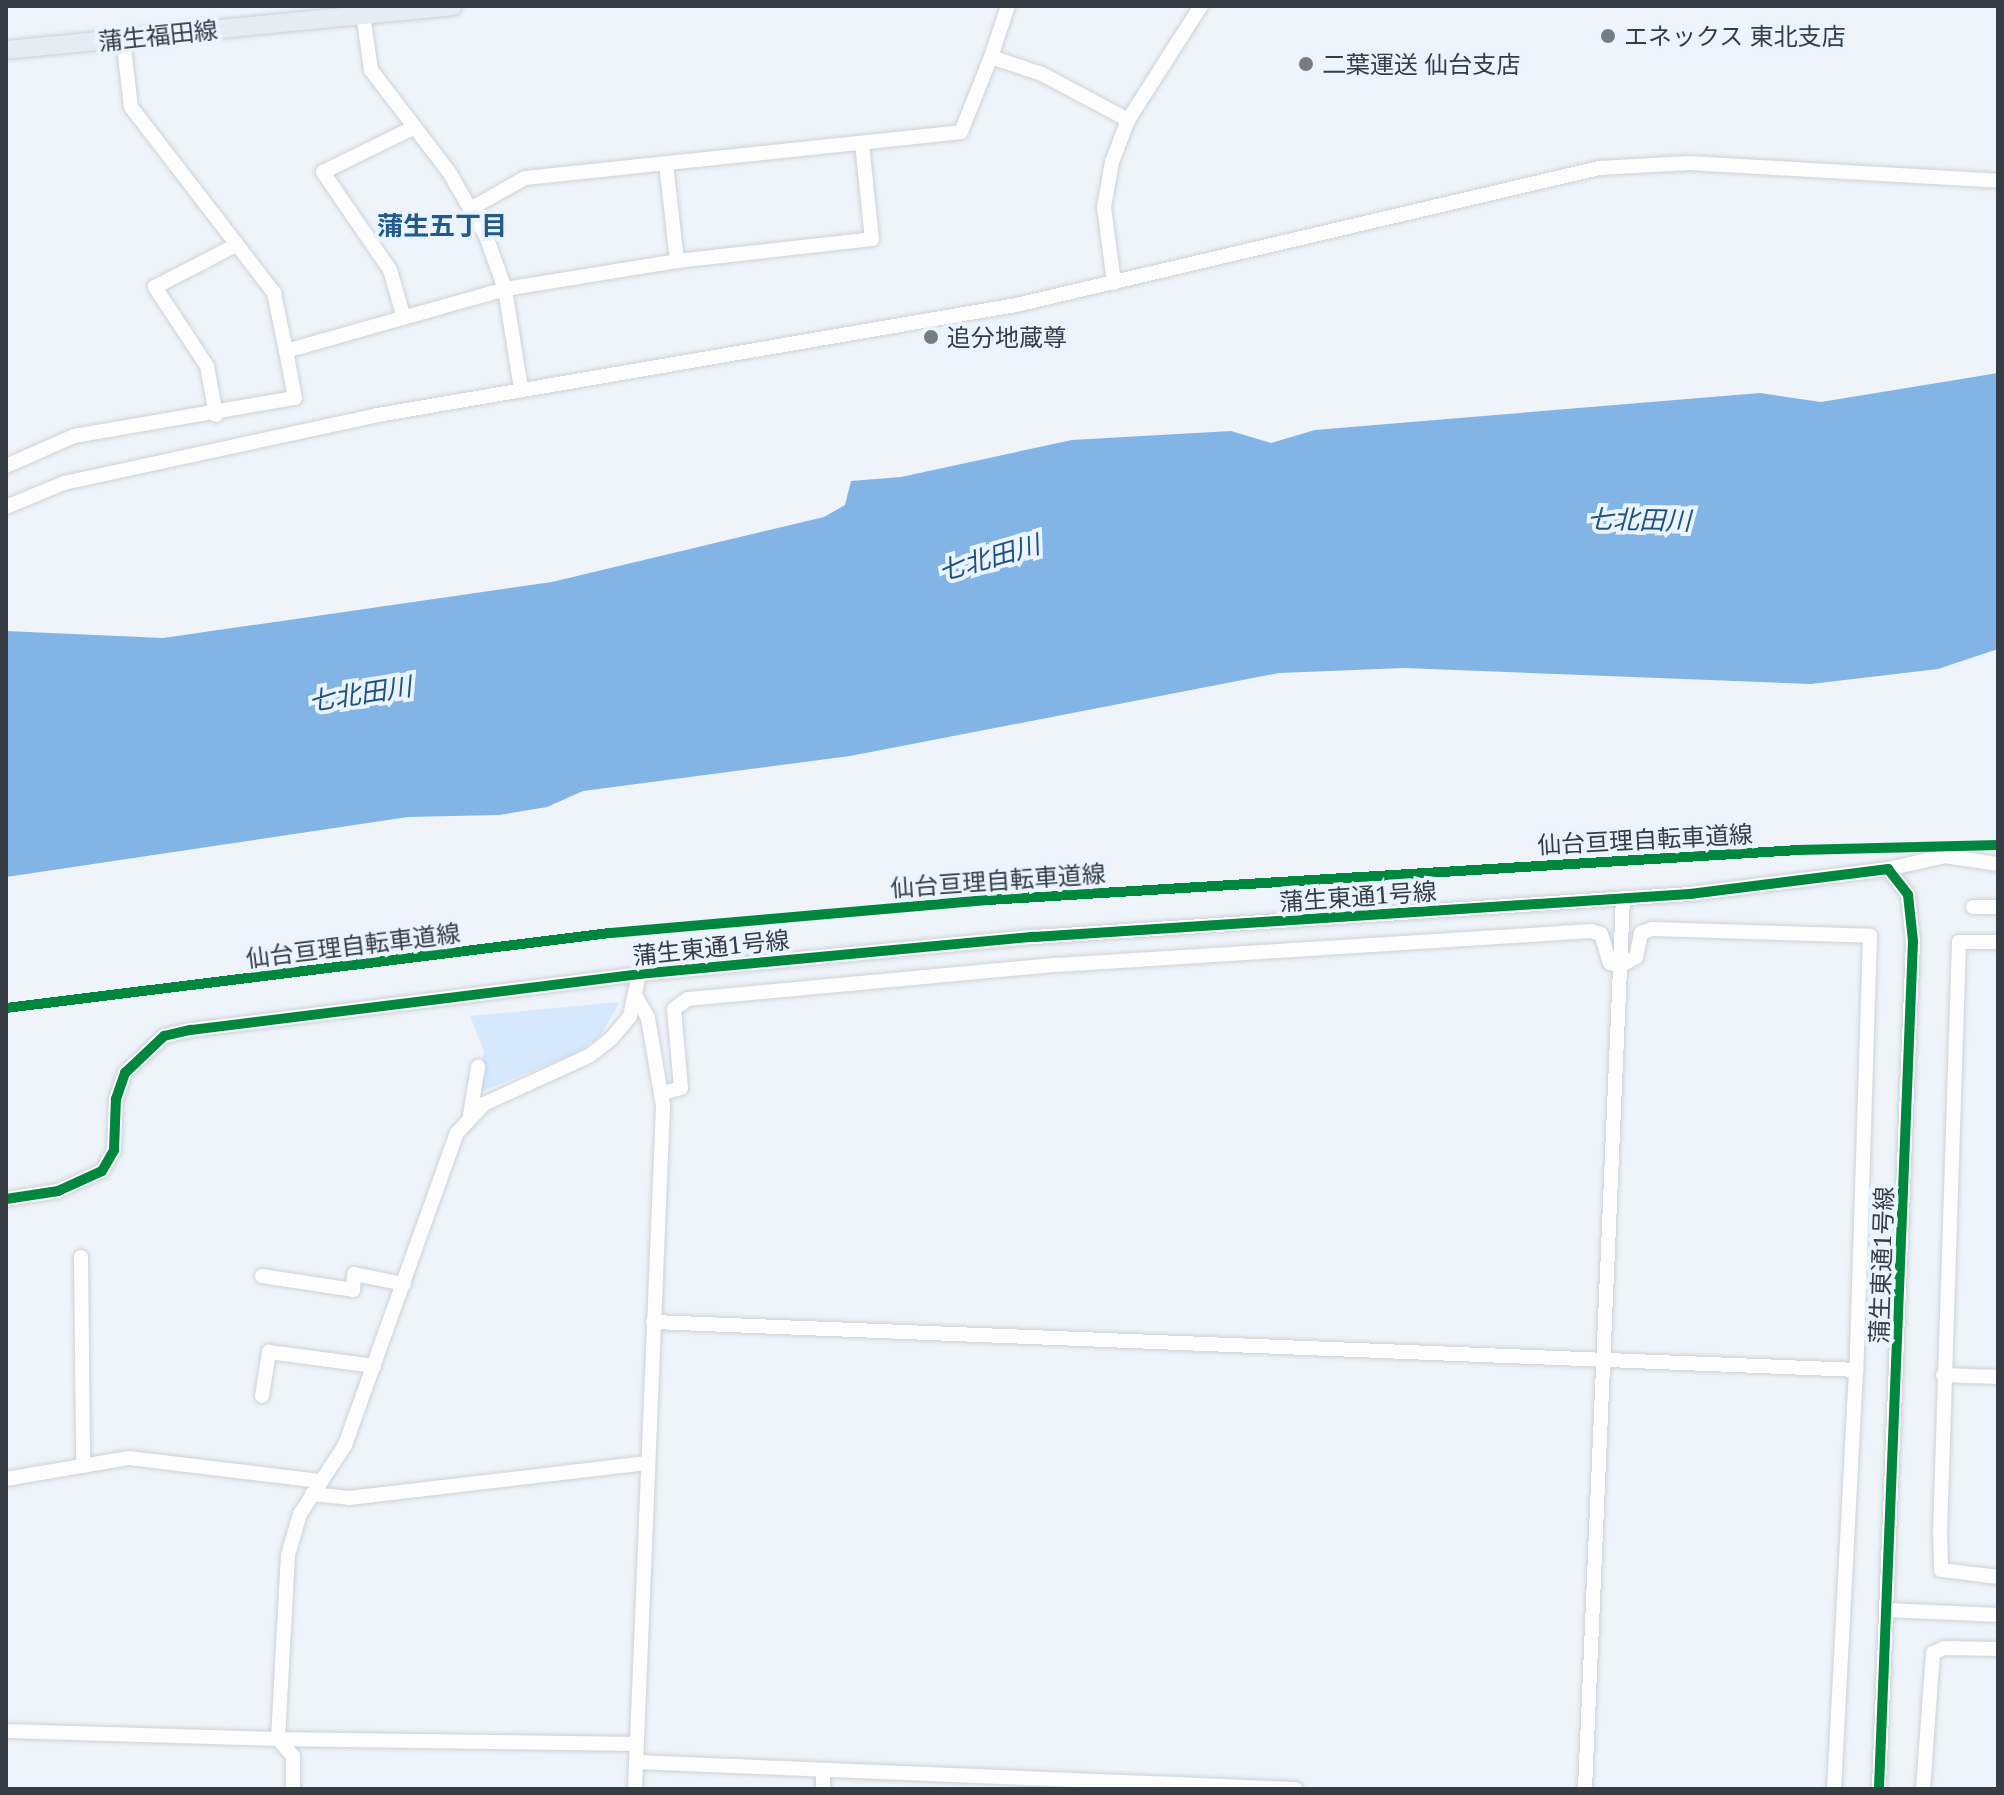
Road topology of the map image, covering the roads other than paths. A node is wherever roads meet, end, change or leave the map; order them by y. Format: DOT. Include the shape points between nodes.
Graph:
graph roads {
  1 [pos="453,6"];
  2 [pos="1008,6"];
  3 [pos="1201,6"];
  4 [pos="362,10"];
  5 [pos="123,39"];
  6 [pos="6,50"];
  7 [pos="991,57"];
  8 [pos="1128,120"];
  9 [pos="415,127"];
  10 [pos="862,144"];
  11 [pos="666,164"];
  12 [pos="1998,181"];
  13 [pos="472,208"];
  14 [pos="236,245"];
  15 [pos="677,261"];
  16 [pos="1114,283"];
  17 [pos="505,289"];
  18 [pos="404,318"];
  19 [pos="286,351"];
  20 [pos="521,389"];
  21 [pos="216,415"];
  22 [pos="6,466"];
  23 [pos="6,507"];
  24 [pos="1998,864"];
  25 [pos="1888,869"];
  26 [pos="1623,898"];
  27 [pos="1973,907"];
  28 [pos="1998,907"];
  29 [pos="1998,942"];
  30 [pos="1620,966"];
  31 [pos="639,974"];
  32 [pos="637,998"];
  33 [pos="478,1067"];
  34 [pos="661,1094"];
  35 [pos="470,1115"];
  36 [pos="6,1199"];
  37 [pos="81,1257"];
  38 [pos="262,1276"];
  39 [pos="404,1284"];
  40 [pos="653,1322"];
  41 [pos="1602,1360"];
  42 [pos="374,1366"];
  43 [pos="1856,1370"];
  44 [pos="1943,1375"];
  45 [pos="1998,1377"];
  46 [pos="262,1396"];
  47 [pos="83,1463"];
  48 [pos="647,1463"];
  49 [pos="6,1479"];
  50 [pos="316,1488"];
  51 [pos="1998,1577"];
  52 [pos="1888,1610"];
  53 [pos="1998,1615"];
  54 [pos="1998,1649"];
  55 [pos="6,1731"];
  56 [pos="278,1739"];
  57 [pos="636,1744"];
  58 [pos="636,1762"];
  59 [pos="823,1770"];
  60 [pos="960,1782"];
  61 [pos="293,1789"];
  62 [pos="635,1789"];
  63 [pos="823,1789"];
  64 [pos="1295,1789"];
  65 [pos="1585,1789"];
  66 [pos="1834,1789"];
  67 [pos="1879,1789"];
  68 [pos="1923,1789"];
  1 -- 4 [label="main road, 蒲生福田線"];
  2 -- 7 [label="street"];
  3 -- 8 [label="street"];
  4 -- 5 [label="main road, 蒲生福田線"];
  4 -- 9 [label="street" via="371,70"];
  5 -- 6 [label="main road, 蒲生福田線"];
  5 -- 14 [label="street" via="131,107"];
  7 -- 8 [label="street" via="1042,74"];
  7 -- 10 [label="street" via="961,132"];
  8 -- 16 [label="street" via="1109,172 1104,207"];
  9 -- 13 [label="street"];
  9 -- 18 [label="street" via="323,172 390,270"];
  10 -- 11 [label="street"];
  10 -- 15 [label="street" via="872,239"];
  11 -- 13 [label="street" via="525,178"];
  11 -- 15 [label="street"];
  12 -- 16 [label="street" via="1689,163 1599,168"];
  13 -- 17 [label="street"];
  14 -- 19 [label="street" via="274,293"];
  14 -- 21 [label="street" via="155,287 207,366"];
  15 -- 17 [label="street"];
  16 -- 20 [label="street" via="909,327"];
  17 -- 18 [label="street"];
  17 -- 20 [label="street"];
  18 -- 19 [label="street"];
  19 -- 21 [label="street" via="295,398"];
  20 -- 23 [label="street" via="94,476"];
  21 -- 22 [label="street" via="74,436"];
  24 -- 25 [label="street" via="1945,856"];
  25 -- 26 [label="street, 蒲生東通1号線"];
  25 -- 52 [label="street, 蒲生東通1号線" via="1908,895 1913,941"];
  26 -- 30 [label="street"];
  26 -- 31 [label="street, 蒲生東通1号線" via="1034,937"];
  27 -- 28 [label="street"];
  29 -- 44 [label="street" via="1959,942"];
  30 -- 34 [label="street" via="1610,963 1601,934 1591,931 1057,965 688,999 674,1009 681,1088"];
  30 -- 41 [label="street"];
  30 -- 43 [label="street" via="1636,957 1641,933 1652,929 1870,936"];
  31 -- 32 [label="street"];
  31 -- 36 [label="street, 蒲生東通1号線" via="376,1004 164,1036 125,1073 116,1099 114,1150 102,1171 58,1191"];
  32 -- 34 [label="street" via="648,1018"];
  32 -- 35 [label="street" via="611,1039 589,1056 514,1087"];
  33 -- 35 [label="street"];
  34 -- 40 [label="street"];
  35 -- 39 [label="street" via="441,1169"];
  37 -- 47 [label="street"];
  38 -- 39 [label="street" via="353,1290 354,1274"];
  39 -- 42 [label="street"];
  40 -- 41 [label="street"];
  40 -- 48 [label="street"];
  41 -- 43 [label="street"];
  41 -- 65 [label="street"];
  42 -- 46 [label="street" via="269,1352"];
  42 -- 50 [label="street" via="345,1445"];
  43 -- 66 [label="street"];
  44 -- 45 [label="street"];
  44 -- 51 [label="street" via="1941,1570"];
  47 -- 49 [label="street"];
  47 -- 50 [label="street" via="129,1458"];
  48 -- 50 [label="street" via="349,1498"];
  48 -- 57 [label="street"];
  50 -- 56 [label="street" via="300,1514 288,1555"];
  52 -- 53 [label="street"];
  52 -- 67 [label="street, 蒲生東通1号線"];
  54 -- 68 [label="street" via="1944,1648 1933,1653"];
  55 -- 56 [label="street"];
  56 -- 57 [label="street"];
  56 -- 61 [label="street" via="293,1756"];
  57 -- 58 [label="street"];
  58 -- 59 [label="street"];
  58 -- 62 [label="street"];
  59 -- 60 [label="street"];
  59 -- 63 [label="street"];
  60 -- 64 [label="street"];
}
